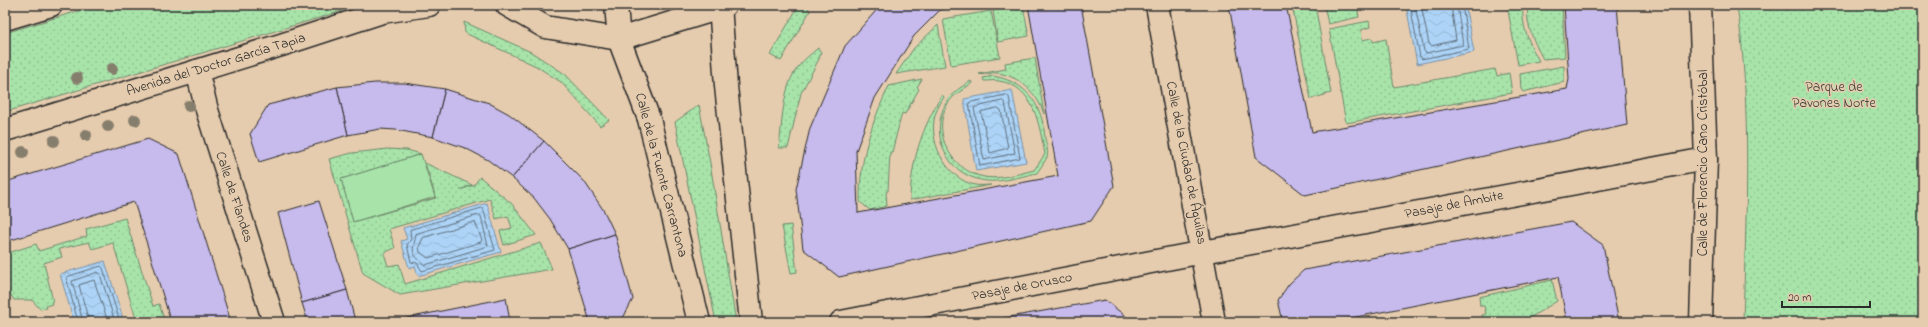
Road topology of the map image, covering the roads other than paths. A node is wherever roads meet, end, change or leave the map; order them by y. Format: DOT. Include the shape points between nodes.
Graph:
graph roads {
  1 [pos="51,5"];
  2 [pos="429,5"];
  3 [pos="506,5"];
  4 [pos="616,5"];
  5 [pos="1157,5"];
  6 [pos="1700,5"];
  7 [pos="722,6"];
  8 [pos="5,19"];
  9 [pos="619,39"];
  10 [pos="197,71"];
  11 [pos="5,130"];
  12 [pos="1706,159"];
  13 [pos="1203,252"];
  14 [pos="274,322"];
  15 [pos="699,322"];
  16 [pos="752,322"];
  17 [pos="841,322"];
  18 [pos="1214,322"];
  19 [pos="1701,322"];
  1 -- 8 [label="street"];
  2 -- 10 [label="street, Avenida del Doctor García Tapia" via="382,12"];
  3 -- 9 [label="street" via="545,27"];
  4 -- 9 [label="street, Calle de la Fuente Carrantona"];
  5 -- 13 [label="street, Calle de la Ciudad de Águilas"];
  6 -- 12 [label="street, Calle de Florencio Cano Cristóbal"];
  7 -- 9 [label="street"];
  7 -- 16 [label="street" via="726,86"];
  9 -- 15 [label="street, Calle de la Fuente Carrantona" via="649,119"];
  10 -- 11 [label="street, Avenida del Doctor García Tapia"];
  10 -- 14 [label="street, Calle de Flandes"];
  12 -- 13 [label="street, Pasaje de Ambite"];
  12 -- 19 [label="street, Calle de Florencio Cano Cristóbal"];
  13 -- 17 [label="street, Pasaje de Orusco"];
  13 -- 18 [label="street, Calle de la Ciudad de Águilas"];
}
